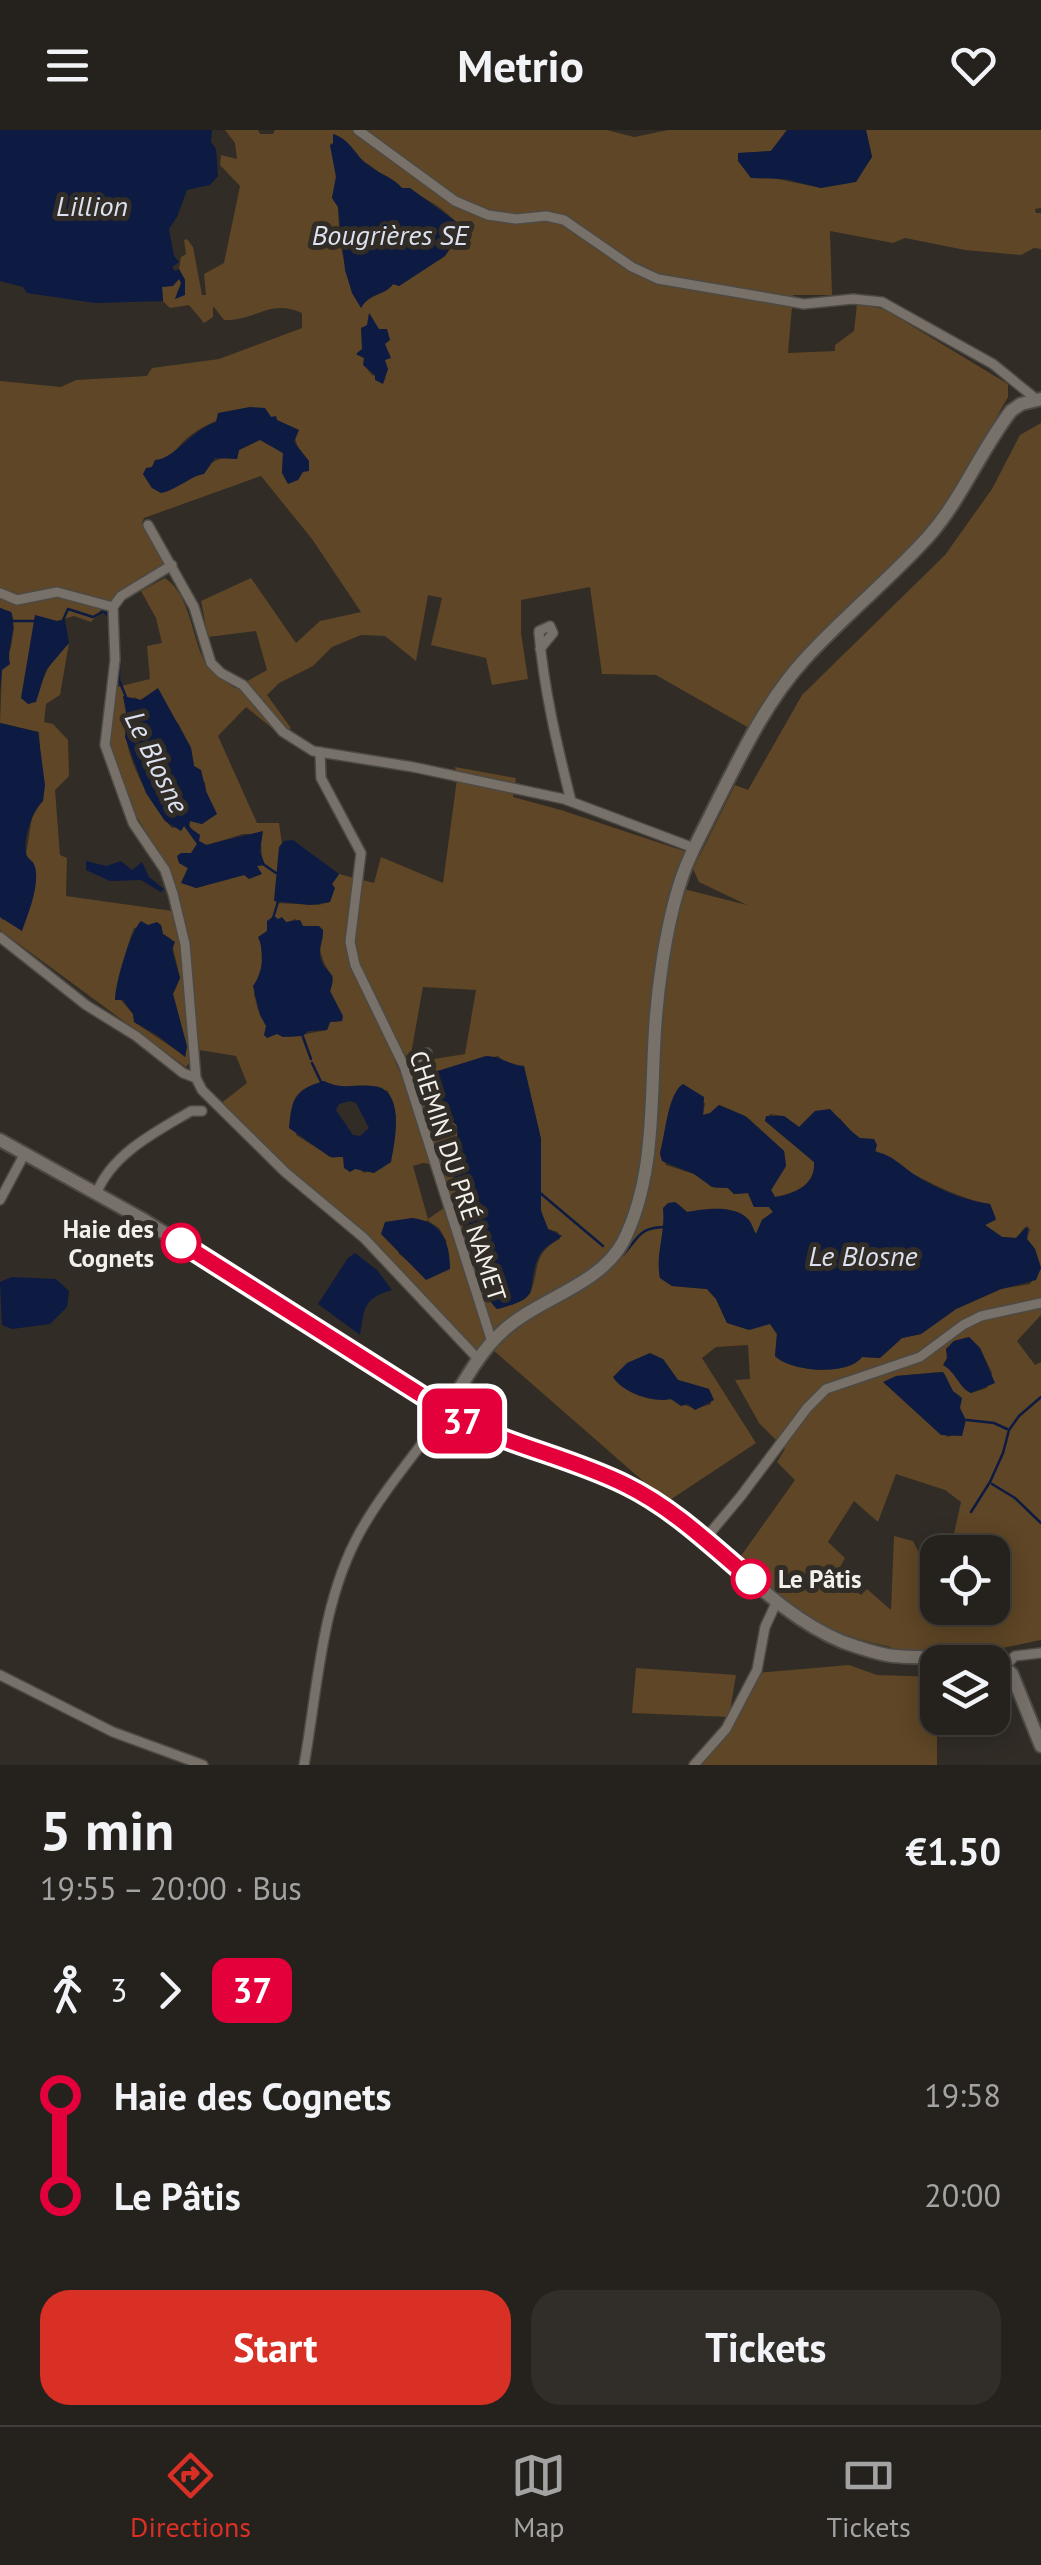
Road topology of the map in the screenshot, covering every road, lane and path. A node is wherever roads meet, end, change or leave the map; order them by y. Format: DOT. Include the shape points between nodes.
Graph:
graph roads {
  1 [pos="358,130"];
  2 [pos="1020,386"];
  3 [pos="1039,399"];
  4 [pos="1021,404"];
  5 [pos="148,526"];
  6 [pos="172,565"];
  7 [pos="0,593"];
  8 [pos="113,607"];
  9 [pos="540,650"];
  10 [pos="320,752"];
  11 [pos="571,800"];
  12 [pos="694,848"];
  13 [pos="0,937"];
  14 [pos="427,1053"];
  15 [pos="404,1066"];
  16 [pos="196,1078"];
  17 [pos="202,1111"];
  18 [pos="0,1140"];
  19 [pos="25,1153"];
  20 [pos="97,1192"];
  21 [pos="0,1200"];
  22 [pos="1041,1303"];
  23 [pos="496,1337"];
  24 [pos="479,1360"];
  25 [pos="446,1411"];
  26 [pos="704,1539"];
  27 [pos="777,1601"];
  28 [pos="1041,1653"];
  29 [pos="920,1657"];
  30 [pos="1010,1660"];
  31 [pos="1010,1672"];
  32 [pos="0,1676"];
  33 [pos="1041,1746"];
  34 [pos="203,1765"];
  35 [pos="304,1765"];
  36 [pos="694,1765"];
  1 -- 2 [label="street" via="454,201 488,215 564,220 658,279 804,304 882,302 994,364"];
  2 -- 3 [label="street"];
  2 -- 4 [label="street"];
  3 -- 4 [label="main road"];
  4 -- 12 [label="main road" via="998,428 929,536 804,660 770,704"];
  5 -- 6 [label="street"];
  6 -- 8 [label="street"];
  6 -- 10 [label="street" via="216,669 242,684 291,738"];
  7 -- 8 [label="street" via="17,600 57,592"];
  8 -- 16 [label="street" via="115,660 104,746 133,823 173,894 185,944"];
  9 -- 11 [label="street" via="541,686"];
  10 -- 11 [label="street"];
  10 -- 15 [label="street, CHEMIN DU PRÉ NAMET" via="321,778 361,853 351,953"];
  11 -- 12 [label="street"];
  12 -- 23 [label="main road" via="667,948 647,1158 629,1227 601,1268"];
  13 -- 16 [label="street"];
  14 -- 15 [label="street"];
  15 -- 23 [label="street, CHEMIN DU PRÉ NAMET"];
  16 -- 24 [label="street" via="285,1172 364,1238"];
  17 -- 20 [label="street" via="191,1111 124,1156"];
  18 -- 19 [label="main road"];
  19 -- 20 [label="main road"];
  19 -- 21 [label="street"];
  20 -- 25 [label="main road"];
  22 -- 26 [label="street" via="972,1320 920,1358 826,1389"];
  23 -- 24 [label="main road"];
  24 -- 25 [label="main road"];
  25 -- 26 [label="main road" via="623,1483"];
  25 -- 35 [label="street" via="376,1506 341,1573"];
  26 -- 27 [label="main road"];
  27 -- 29 [label="main road" via="859,1648"];
  27 -- 36 [label="street" via="756,1670 726,1729"];
  28 -- 30 [label="street"];
  31 -- 33 [label="main road"];
  32 -- 34 [label="street" via="113,1732"];
}
